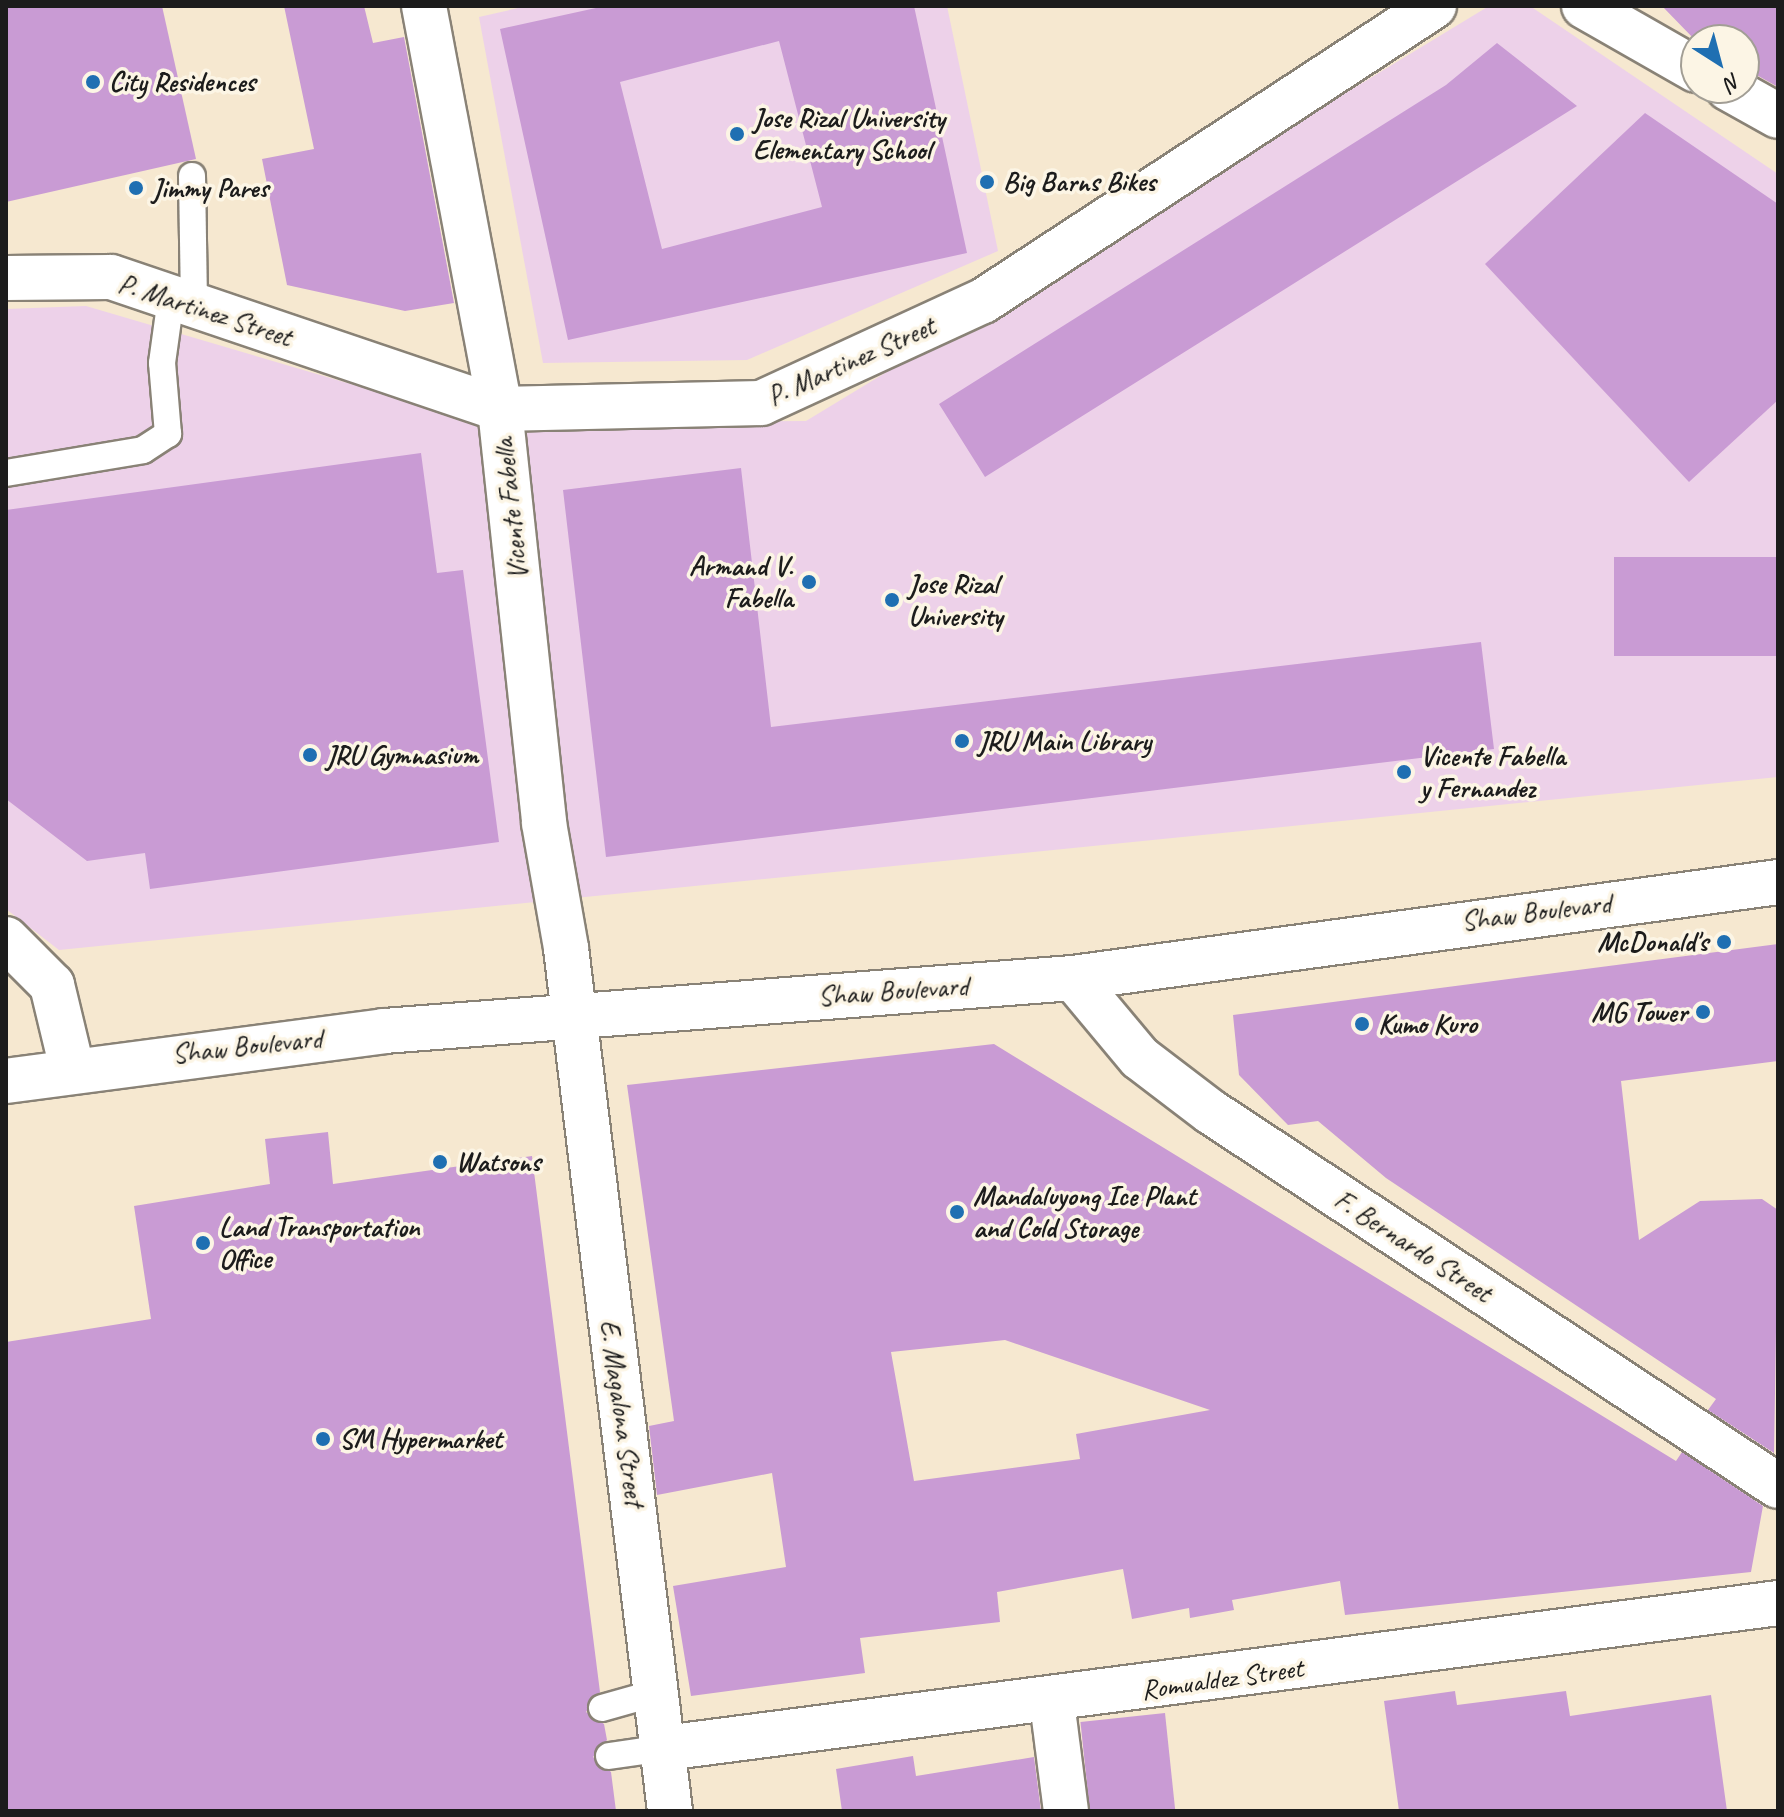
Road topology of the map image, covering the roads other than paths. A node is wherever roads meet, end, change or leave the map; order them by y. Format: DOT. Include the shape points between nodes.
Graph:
graph roads {
  1 [pos="1434,6"];
  2 [pos="1584,6"];
  3 [pos="429,8"];
  4 [pos="1680,61"];
  5 [pos="1757,104"];
  6 [pos="1778,116"];
  7 [pos="192,176"];
  8 [pos="6,278"];
  9 [pos="183,302"];
  10 [pos="500,409"];
  11 [pos="6,473"];
  12 [pos="1778,882"];
  13 [pos="6,939"];
  14 [pos="1073,978"];
  15 [pos="573,1016"];
  16 [pos="72,1068"];
  17 [pos="6,1081"];
  18 [pos="1778,1486"];
  19 [pos="1778,1603"];
  20 [pos="659,1692"];
  21 [pos="1052,1702"];
  22 [pos="602,1708"];
  23 [pos="665,1748"];
  24 [pos="609,1756"];
  25 [pos="670,1811"];
  26 [pos="1066,1811"];
  1 -- 10 [label="street, P. Martinez Street" via="983,301 761,403"];
  2 -- 4 [label="street"];
  3 -- 10 [label="street, Vicente Fabella"];
  5 -- 6 [label="street"];
  7 -- 9 [label="lane"];
  8 -- 9 [label="street, P. Martinez Street" via="111,277"];
  9 -- 10 [label="street, P. Martinez Street"];
  9 -- 11 [label="lane" via="162,363 168,434 143,450"];
  10 -- 15 [label="street, Vicente Fabella"];
  12 -- 14 [label="street, Shaw Boulevard"];
  13 -- 16 [label="street" via="52,985"];
  14 -- 15 [label="street, Shaw Boulevard"];
  14 -- 18 [label="street, F. Bernardo Street" via="1140,1058 1211,1112"];
  15 -- 16 [label="street, Shaw Boulevard"];
  15 -- 20 [label="street, E. Magalona Street"];
  16 -- 17 [label="street, Shaw Boulevard"];
  19 -- 21 [label="street, Romualdez Street"];
  20 -- 22 [label="lane"];
  20 -- 23 [label="street, E. Magalona Street"];
  21 -- 23 [label="street, Romualdez Street"];
  21 -- 26 [label="street"];
  23 -- 24 [label="lane"];
  23 -- 25 [label="street, E. Magalona Street"];
}
